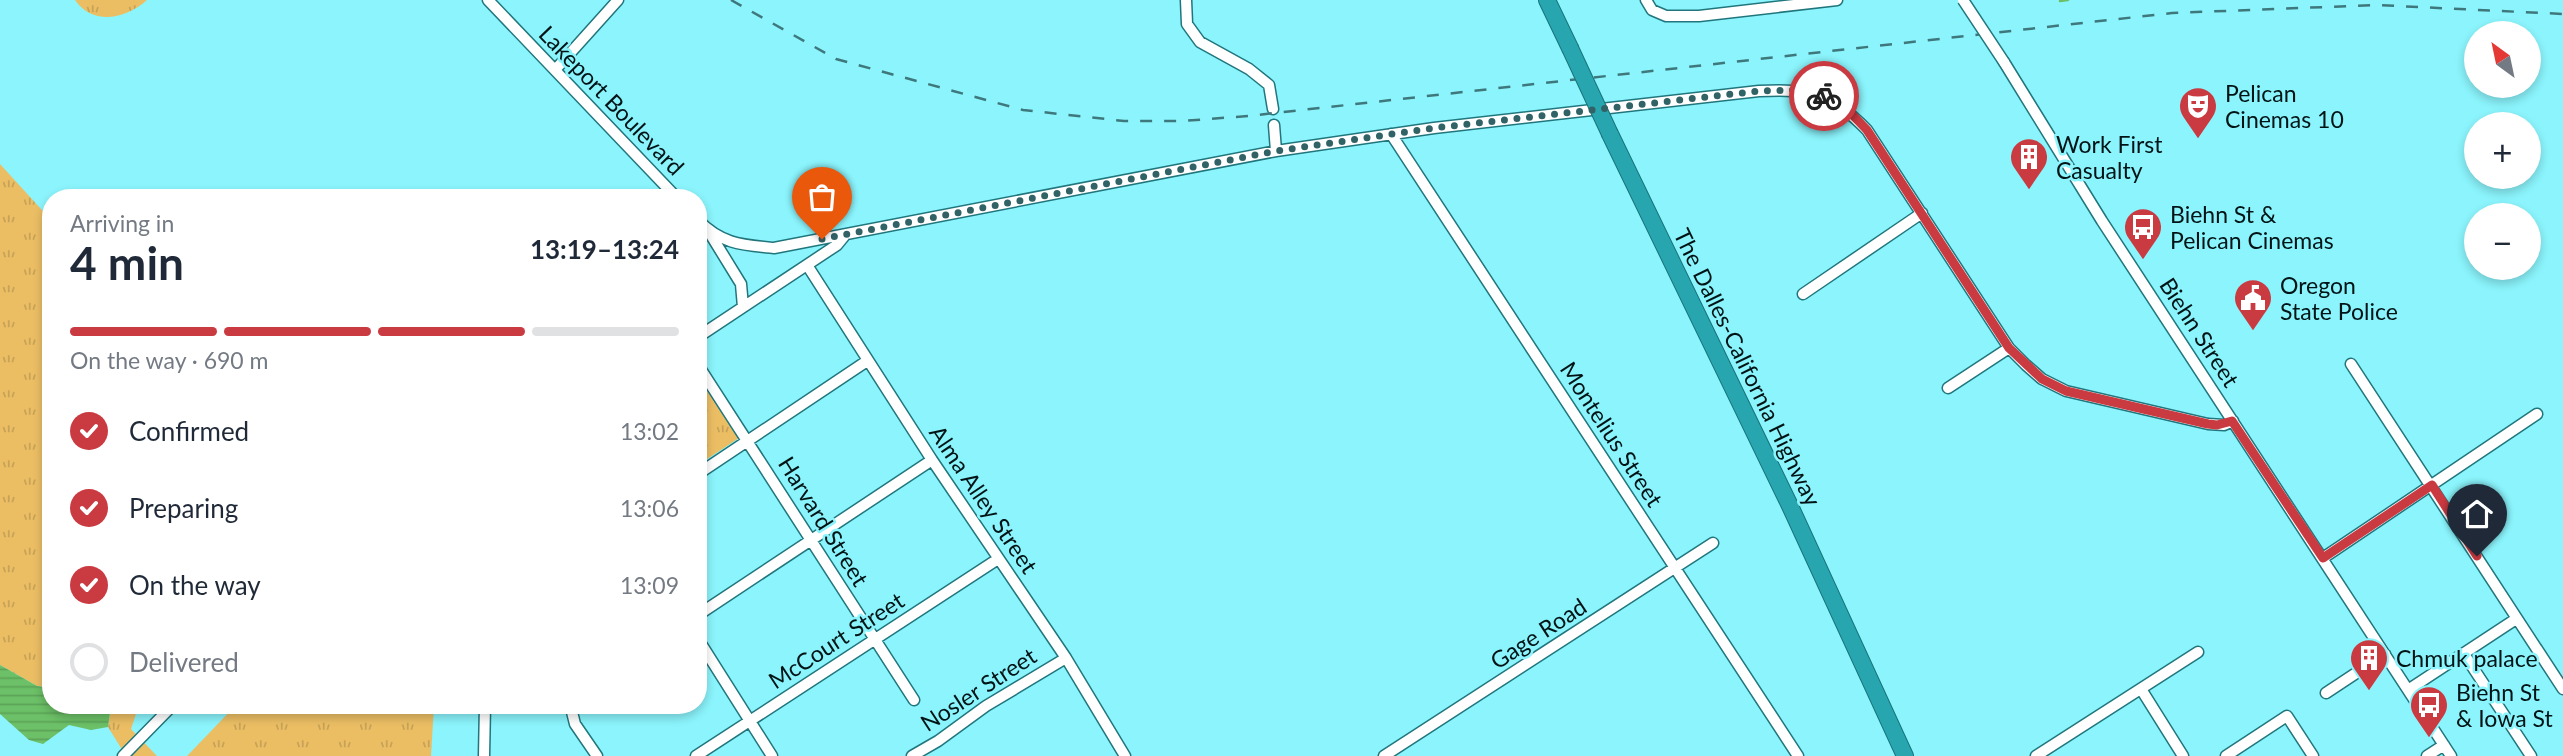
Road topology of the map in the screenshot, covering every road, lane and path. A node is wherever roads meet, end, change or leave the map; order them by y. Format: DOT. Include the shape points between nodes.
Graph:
graph roads {
  1 [pos="488,0"];
  2 [pos="618,0"];
  3 [pos="1186,0"];
  4 [pos="1549,0"];
  5 [pos="1646,0"];
  6 [pos="1838,0"];
  7 [pos="1963,0"];
  8 [pos="555,70"];
  9 [pos="1273,109"];
  10 [pos="1274,125"];
  11 [pos="1391,134"];
  12 [pos="1276,151"];
  13 [pos="668,189"];
  14 [pos="1922,213"];
  15 [pos="707,230"];
  16 [pos="846,234"];
  17 [pos="807,265"];
  18 [pos="1803,294"];
  19 [pos="743,307"];
  20 [pos="707,331"];
  21 [pos="2009,348"];
  22 [pos="867,361"];
  23 [pos="2351,364"];
  24 [pos="707,378"];
  25 [pos="1948,388"];
  26 [pos="2537,414"];
  27 [pos="2232,421"];
  28 [pos="749,441"];
  29 [pos="932,460"];
  30 [pos="707,468"];
  31 [pos="2432,485"];
  32 [pos="812,540"];
  33 [pos="1713,543"];
  34 [pos="2323,558"];
  35 [pos="998,559"];
  36 [pos="1675,569"];
  37 [pos="707,609"];
  38 [pos="2516,619"];
  39 [pos="875,640"];
  40 [pos="2199,652"];
  41 [pos="2464,653"];
  42 [pos="707,654"];
  43 [pos="2385,654"];
  44 [pos="1066,658"];
  45 [pos="2141,690"];
  46 [pos="2409,690"];
  47 [pos="2563,690"];
  48 [pos="2326,693"];
  49 [pos="914,700"];
  50 [pos="164,714"];
  51 [pos="485,714"];
  52 [pos="573,714"];
  53 [pos="749,722"];
  54 [pos="2444,745"];
  55 [pos="2051,752"];
  56 [pos="122,756"];
  57 [pos="484,756"];
  58 [pos="597,756"];
  59 [pos="696,756"];
  60 [pos="772,756"];
  61 [pos="912,756"];
  62 [pos="1125,756"];
  63 [pos="1384,756"];
  64 [pos="1798,756"];
  65 [pos="1905,756"];
  66 [pos="2036,756"];
  67 [pos="2183,756"];
  68 [pos="2226,756"];
  69 [pos="2313,756"];
  70 [pos="2427,756"];
  71 [pos="2451,756"];
  72 [pos="2531,756"];
  1 -- 8 [label="street, Lakeport Boulevard"];
  2 -- 8 [label="street"];
  3 -- 9 [label="street" via="1187,24 1200,42 1269,85"];
  4 -- 65 [label="highway, The Dalles-California Highway, bridge"];
  5 -- 6 [label="street" via="1651,10 1666,16"];
  7 -- 27 [label="street, Biehn Street, bridge"];
  8 -- 13 [label="street, Lakeport Boulevard"];
  10 -- 12 [label="street"];
  11 -- 12 [label="street"];
  11 -- 14 [label="street" via="1794,90 1823,96 1846,108 1867,130"];
  11 -- 36 [label="street, Montelius Street"];
  12 -- 16 [label="street"];
  14 -- 18 [label="street"];
  14 -- 21 [label="street"];
  15 -- 16 [label="street" via="734,245 774,248"];
  15 -- 19 [label="street" via="741,284"];
  16 -- 17 [label="street"];
  17 -- 19 [label="street"];
  17 -- 22 [label="street, Alma Alley Street"];
  19 -- 20 [label="street"];
  21 -- 25 [label="street"];
  21 -- 27 [label="street" via="2042,379 2066,391 2208,424"];
  22 -- 28 [label="street"];
  22 -- 29 [label="street, Alma Alley Street"];
  23 -- 31 [label="street"];
  24 -- 28 [label="street, Harvard Street"];
  26 -- 31 [label="street"];
  27 -- 34 [label="street, Biehn Street"];
  28 -- 30 [label="street"];
  28 -- 32 [label="street, Harvard Street"];
  29 -- 32 [label="street"];
  29 -- 35 [label="street, Alma Alley Street"];
  31 -- 34 [label="street"];
  31 -- 38 [label="street"];
  32 -- 37 [label="street"];
  32 -- 39 [label="street, Harvard Street"];
  33 -- 36 [label="street, Gage Road"];
  34 -- 43 [label="street, Biehn Street"];
  35 -- 39 [label="street, McCourt Street"];
  35 -- 44 [label="street, Alma Alley Street"];
  36 -- 63 [label="street, Gage Road"];
  36 -- 64 [label="street, Montelius Street"];
  38 -- 41 [label="street"];
  38 -- 47 [label="street"];
  39 -- 49 [label="street, Harvard Street"];
  39 -- 53 [label="street, McCourt Street"];
  40 -- 45 [label="street"];
  41 -- 46 [label="street"];
  41 -- 72 [label="street"];
  42 -- 53 [label="street"];
  43 -- 46 [label="street, Biehn Street"];
  43 -- 48 [label="street"];
  44 -- 61 [label="street, Nosler Street"];
  44 -- 62 [label="street, Alma Alley Street"];
  45 -- 55 [label="street"];
  45 -- 67 [label="street"];
  46 -- 54 [label="street, Biehn Street"];
  50 -- 56 [label="street"];
  51 -- 57 [label="street"];
  52 -- 58 [label="street"];
  53 -- 59 [label="street, McCourt Street"];
  53 -- 60 [label="street"];
  54 -- 70 [label="street"];
  54 -- 71 [label="street, Biehn Street"];
  55 -- 66 [label="street"];
  68 -- 69 [label="street" via="2287,716"];
}
